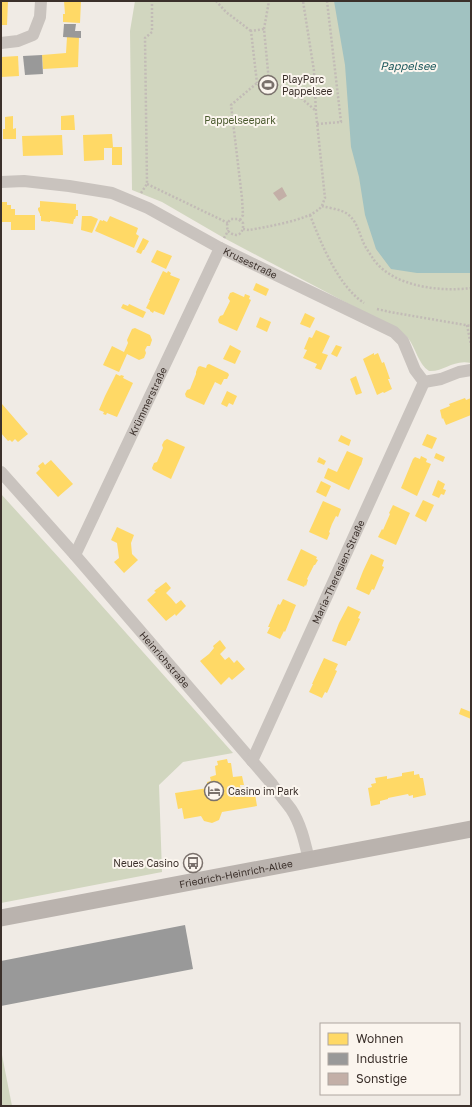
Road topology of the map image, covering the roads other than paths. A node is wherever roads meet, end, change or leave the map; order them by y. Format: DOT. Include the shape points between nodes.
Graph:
graph roads {
  1 [pos="41,1"];
  2 [pos="1,43"];
  3 [pos="1,182"];
  4 [pos="220,248"];
  5 [pos="471,370"];
  6 [pos="424,382"];
  7 [pos="1,472"];
  8 [pos="75,555"];
  9 [pos="252,761"];
  10 [pos="471,829"];
  11 [pos="309,860"];
  12 [pos="1,918"];
  1 -- 2 [label="street" via="40,17 33,35 18,42"];
  3 -- 4 [label="street, Krusestraße" via="24,181 112,193 148,208"];
  4 -- 6 [label="street, Krusestraße" via="394,332 403,341 415,370"];
  4 -- 8 [label="street, Krümmerstraße"];
  5 -- 6 [label="street" via="441,380"];
  6 -- 9 [label="street, Maria-Theresien-Straße"];
  7 -- 8 [label="street, Heinrichstraße"];
  8 -- 9 [label="street, Heinrichstraße"];
  9 -- 11 [label="street, Heinrichstraße" via="292,810 301,829"];
  10 -- 11 [label="main road, Friedrich-Heinrich-Allee"];
  11 -- 12 [label="main road, Friedrich-Heinrich-Allee"];
}
